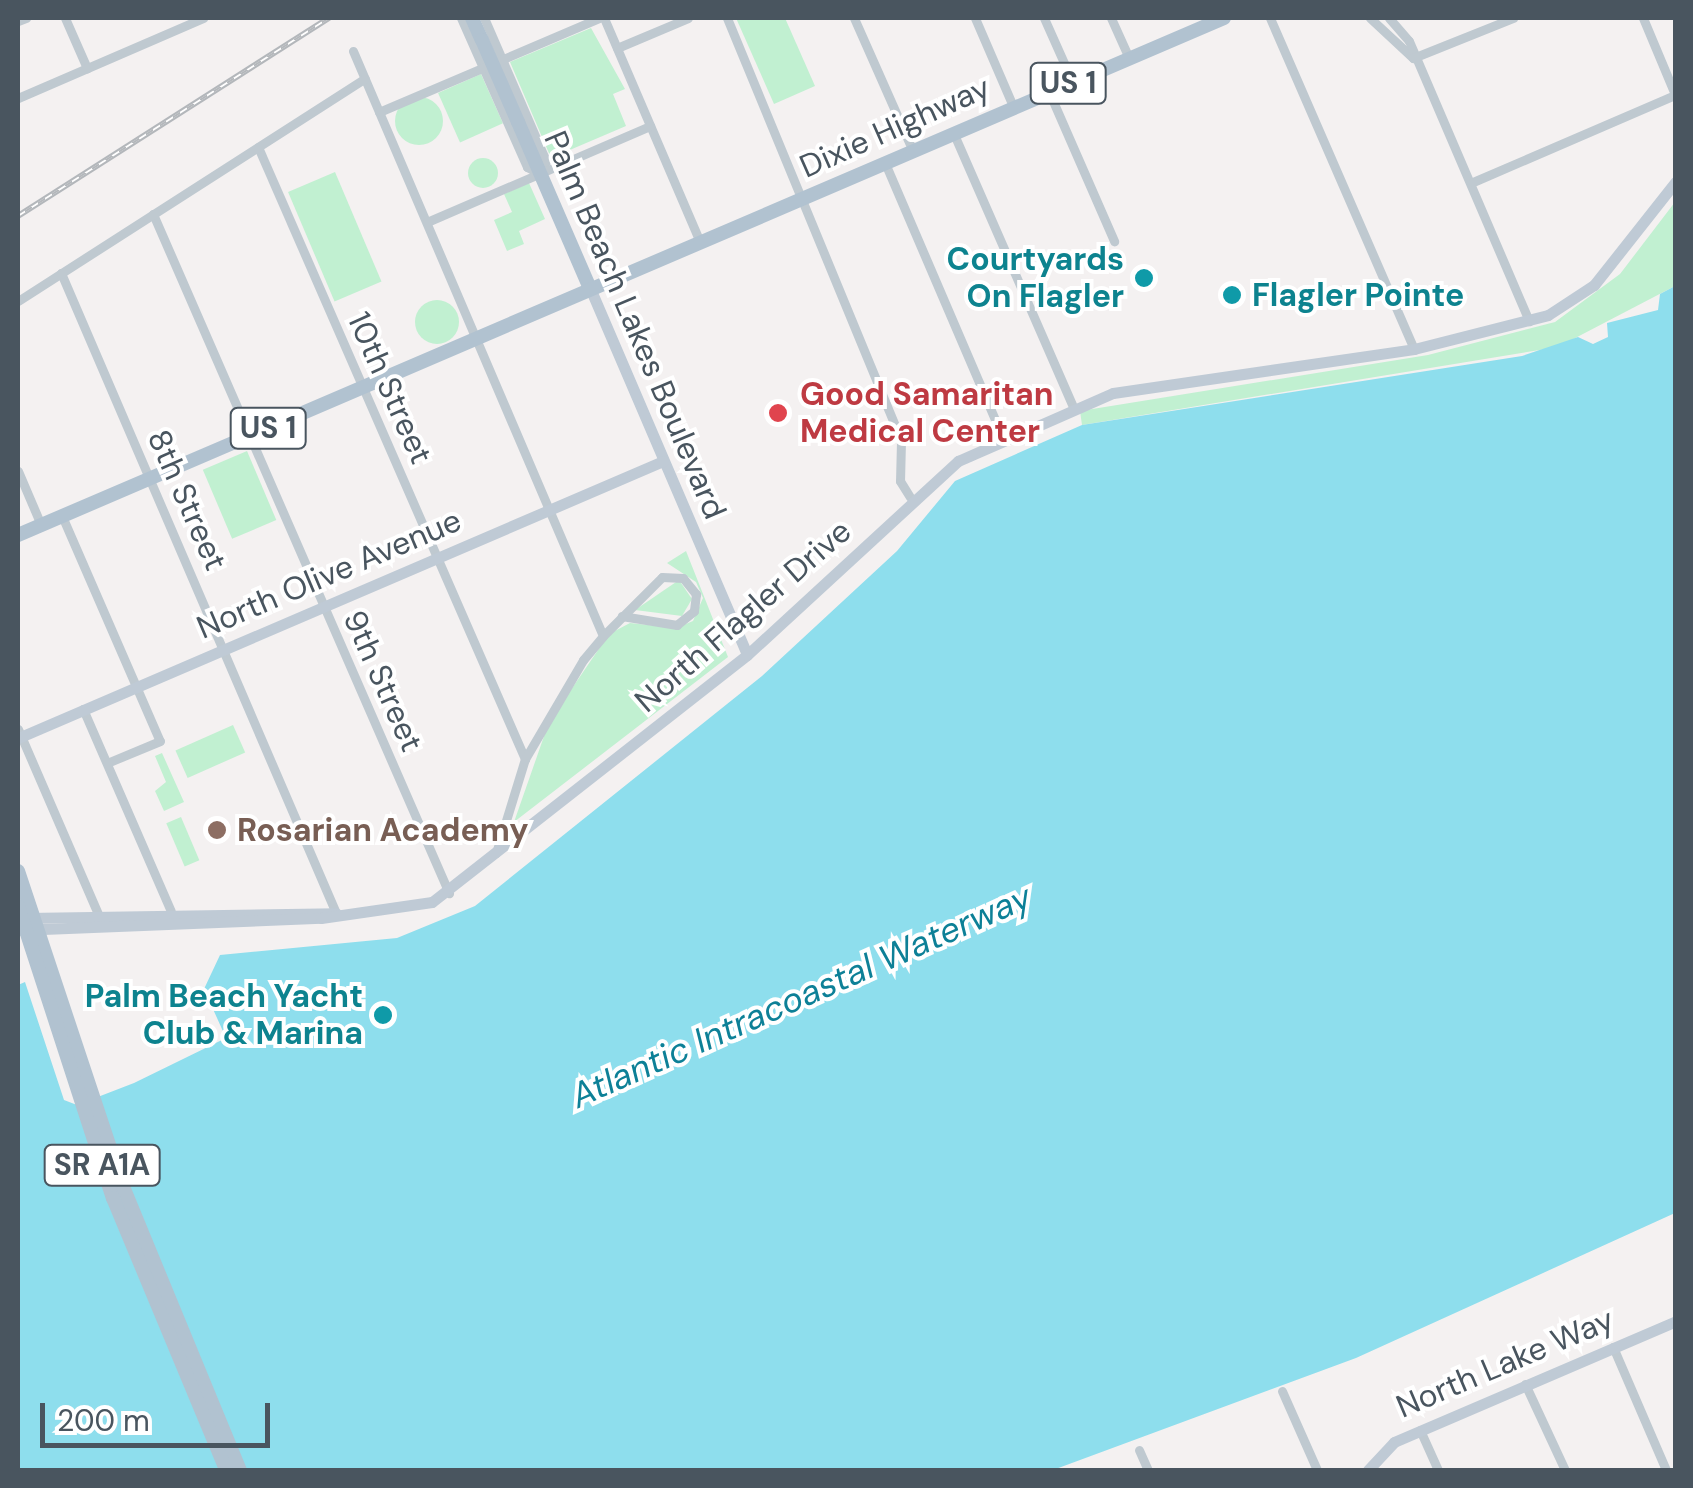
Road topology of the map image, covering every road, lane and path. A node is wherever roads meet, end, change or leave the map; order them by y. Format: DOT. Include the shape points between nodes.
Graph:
graph roads {
  1 [pos="26,18"];
  2 [pos="65,18"];
  3 [pos="203,18"];
  4 [pos="462,18"];
  5 [pos="472,18"];
  6 [pos="484,18"];
  7 [pos="602,18"];
  8 [pos="688,18"];
  9 [pos="726,18"];
  10 [pos="854,18"];
  11 [pos="975,18"];
  12 [pos="1044,18"];
  13 [pos="1111,18"];
  14 [pos="1224,18"];
  15 [pos="1270,18"];
  16 [pos="1370,18"];
  17 [pos="1389,18"];
  18 [pos="1512,18"];
  19 [pos="1643,18"];
  20 [pos="18,21"];
  21 [pos="184,22"];
  22 [pos="616,48"];
  23 [pos="353,51"];
  24 [pos="1129,58"];
  25 [pos="1413,58"];
  26 [pos="502,60"];
  27 [pos="87,68"];
  28 [pos="483,68"];
  29 [pos="365,78"];
  30 [pos="1072,81"];
  31 [pos="1048,90"];
  32 [pos="1675,96"];
  33 [pos="18,98"];
  34 [pos="1012,104"];
  35 [pos="379,112"];
  36 [pos="650,126"];
  37 [pos="953,132"];
  38 [pos="258,147"];
  39 [pos="913,151"];
  40 [pos="885,163"];
  41 [pos="539,173"];
  42 [pos="1473,182"];
  43 [pos="1676,182"];
  44 [pos="801,199"];
  45 [pos="153,214"];
  46 [pos="427,222"];
  47 [pos="1114,241"];
  48 [pos="700,242"];
  49 [pos="61,273"];
  50 [pos="590,288"];
  51 [pos="18,300"];
  52 [pos="1528,320"];
  53 [pos="474,339"];
  54 [pos="1414,348"];
  55 [pos="361,387"];
  56 [pos="1072,405"];
  57 [pos="250,436"];
  58 [pos="1003,438"];
  59 [pos="663,461"];
  60 [pos="18,470"];
  61 [pos="151,478"];
  62 [pos="910,497"];
  63 [pos="547,511"];
  64 [pos="62,516"];
  65 [pos="41,525"];
  66 [pos="18,535"];
  67 [pos="437,558"];
  68 [pos="323,606"];
  69 [pos="622,616"];
  70 [pos="602,636"];
  71 [pos="225,648"];
  72 [pos="747,655"];
  73 [pos="136,686"];
  74 [pos="83,709"];
  75 [pos="19,734"];
  76 [pos="525,759"];
  77 [pos="107,763"];
  78 [pos="496,856"];
  79 [pos="18,872"];
  80 [pos="449,893"];
  81 [pos="170,912"];
  82 [pos="336,913"];
  83 [pos="98,914"];
  84 [pos="26,921"];
  85 [pos="85,1088"];
  86 [pos="1676,1321"];
  87 [pos="1613,1347"];
  88 [pos="1525,1384"];
  89 [pos="1282,1391"];
  90 [pos="1420,1430"];
  91 [pos="1139,1450"];
  92 [pos="226,1470"];
  93 [pos="240,1470"];
  94 [pos="1148,1470"];
  95 [pos="1317,1470"];
  96 [pos="1368,1470"];
  97 [pos="1438,1470"];
  98 [pos="1565,1470"];
  99 [pos="1666,1470"];
  1 -- 20 [label="street"];
  2 -- 27 [label="street"];
  3 -- 21 [label="street"];
  4 -- 28 [label="street"];
  5 -- 41 [label="main road, Palm Beach Lakes Boulevard, bridge"];
  6 -- 26 [label="street"];
  7 -- 22 [label="street"];
  7 -- 26 [label="street"];
  8 -- 22 [label="street"];
  9 -- 44 [label="street"];
  10 -- 39 [label="street"];
  11 -- 34 [label="street"];
  12 -- 30 [label="street"];
  13 -- 24 [label="street"];
  14 -- 24 [label="main road, Dixie Highway / US 1"];
  15 -- 54 [label="street"];
  16 -- 25 [label="street"];
  17 -- 25 [label="street"];
  18 -- 25 [label="street"];
  19 -- 32 [label="street"];
  21 -- 27 [label="street"];
  22 -- 36 [label="street"];
  23 -- 29 [label="street"];
  24 -- 30 [label="main road, Dixie Highway / US 1"];
  25 -- 42 [label="street"];
  26 -- 28 [label="street"];
  26 -- 41 [label="street" via="546,160"];
  27 -- 33 [label="street"];
  28 -- 35 [label="street"];
  28 -- 41 [label="street" via="527,167"];
  29 -- 35 [label="street"];
  29 -- 38 [label="street"];
  30 -- 31 [label="main road, Dixie Highway / US 1"];
  31 -- 34 [label="main road, Dixie Highway / US 1"];
  31 -- 47 [label="street"];
  32 -- 42 [label="street"];
  34 -- 37 [label="main road, Dixie Highway / US 1"];
  35 -- 46 [label="street"];
  36 -- 41 [label="street"];
  36 -- 48 [label="street"];
  37 -- 39 [label="main road, Dixie Highway / US 1"];
  37 -- 56 [label="street"];
  38 -- 45 [label="street"];
  38 -- 55 [label="street, 10th Street"];
  39 -- 40 [label="main road, Dixie Highway / US 1"];
  40 -- 44 [label="main road, Dixie Highway / US 1"];
  40 -- 58 [label="street"];
  41 -- 46 [label="street"];
  41 -- 50 [label="main road, Palm Beach Lakes Boulevard"];
  42 -- 52 [label="street"];
  43 -- 52 [label="street, North Flagler Drive" via="1594,285"];
  44 -- 48 [label="main road, Dixie Highway / US 1"];
  44 -- 62 [label="street" via="900,441 900,481"];
  45 -- 49 [label="street"];
  45 -- 57 [label="street, 9th Street"];
  46 -- 53 [label="street"];
  48 -- 50 [label="main road, Dixie Highway / US 1"];
  49 -- 51 [label="street"];
  49 -- 61 [label="street, 8th Street"];
  50 -- 53 [label="main road, US 1"];
  50 -- 59 [label="street, Palm Beach Lakes Boulevard"];
  52 -- 54 [label="street, North Flagler Drive"];
  53 -- 55 [label="main road, US 1"];
  53 -- 63 [label="street"];
  54 -- 56 [label="street, North Flagler Drive"];
  55 -- 57 [label="main road, US 1"];
  55 -- 67 [label="street, 10th Street"];
  56 -- 58 [label="street, North Flagler Drive"];
  57 -- 61 [label="main road, US 1"];
  57 -- 68 [label="street, 9th Street"];
  58 -- 62 [label="street, North Flagler Drive"];
  59 -- 63 [label="street, North Olive Avenue"];
  59 -- 72 [label="street, Palm Beach Lakes Boulevard"];
  60 -- 65 [label="street"];
  61 -- 64 [label="main road, US 1"];
  61 -- 71 [label="street, 8th Street"];
  62 -- 72 [label="street, North Flagler Drive" via="857,560"];
  63 -- 67 [label="street, North Olive Avenue"];
  63 -- 70 [label="street"];
  64 -- 65 [label="main road, US 1"];
  64 -- 73 [label="street"];
  65 -- 66 [label="main road, US 1"];
  67 -- 68 [label="street, North Olive Avenue"];
  67 -- 76 [label="street, 10th Street"];
  68 -- 71 [label="street, North Olive Avenue"];
  68 -- 80 [label="street, 9th Street"];
  69 -- 69 [label="street, North Flagler Drive" via="677,625 694,611 696,594 682,578 662,577"];
  69 -- 70 [label="street, North Flagler Drive"];
  70 -- 76 [label="street, North Flagler Drive"];
  71 -- 73 [label="street, North Olive Avenue"];
  71 -- 82 [label="street, 8th Street"];
  72 -- 78 [label="street, North Flagler Drive"];
  73 -- 74 [label="street, North Olive Avenue"];
  73 -- 77 [label="street" via="160,741"];
  74 -- 75 [label="street, North Olive Avenue"];
  74 -- 77 [label="street"];
  75 -- 83 [label="street"];
  76 -- 78 [label="street, North Flagler Drive"];
  77 -- 81 [label="street"];
  78 -- 80 [label="street, North Flagler Drive"];
  79 -- 84 [label="main road, SR A1A"];
  80 -- 82 [label="street, North Flagler Drive" via="394,912"];
  81 -- 82 [label="street, North Flagler Drive"];
  81 -- 83 [label="street, North Flagler Drive"];
  82 -- 84 [label="street, North Flagler Drive"];
  83 -- 84 [label="street, North Flagler Drive"];
  84 -- 85 [label="main road, SR A1A"];
  85 -- 92 [label="main road, SR A1A"];
  85 -- 93 [label="main road, SR A1A"];
  86 -- 87 [label="street, North Lake Way"];
  87 -- 88 [label="street, North Lake Way"];
  87 -- 99 [label="street"];
  88 -- 90 [label="street, North Lake Way"];
  88 -- 98 [label="street"];
  89 -- 95 [label="street"];
  90 -- 96 [label="street, North Lake Way" via="1387,1445"];
  90 -- 97 [label="street"];
  91 -- 94 [label="street"];
}
